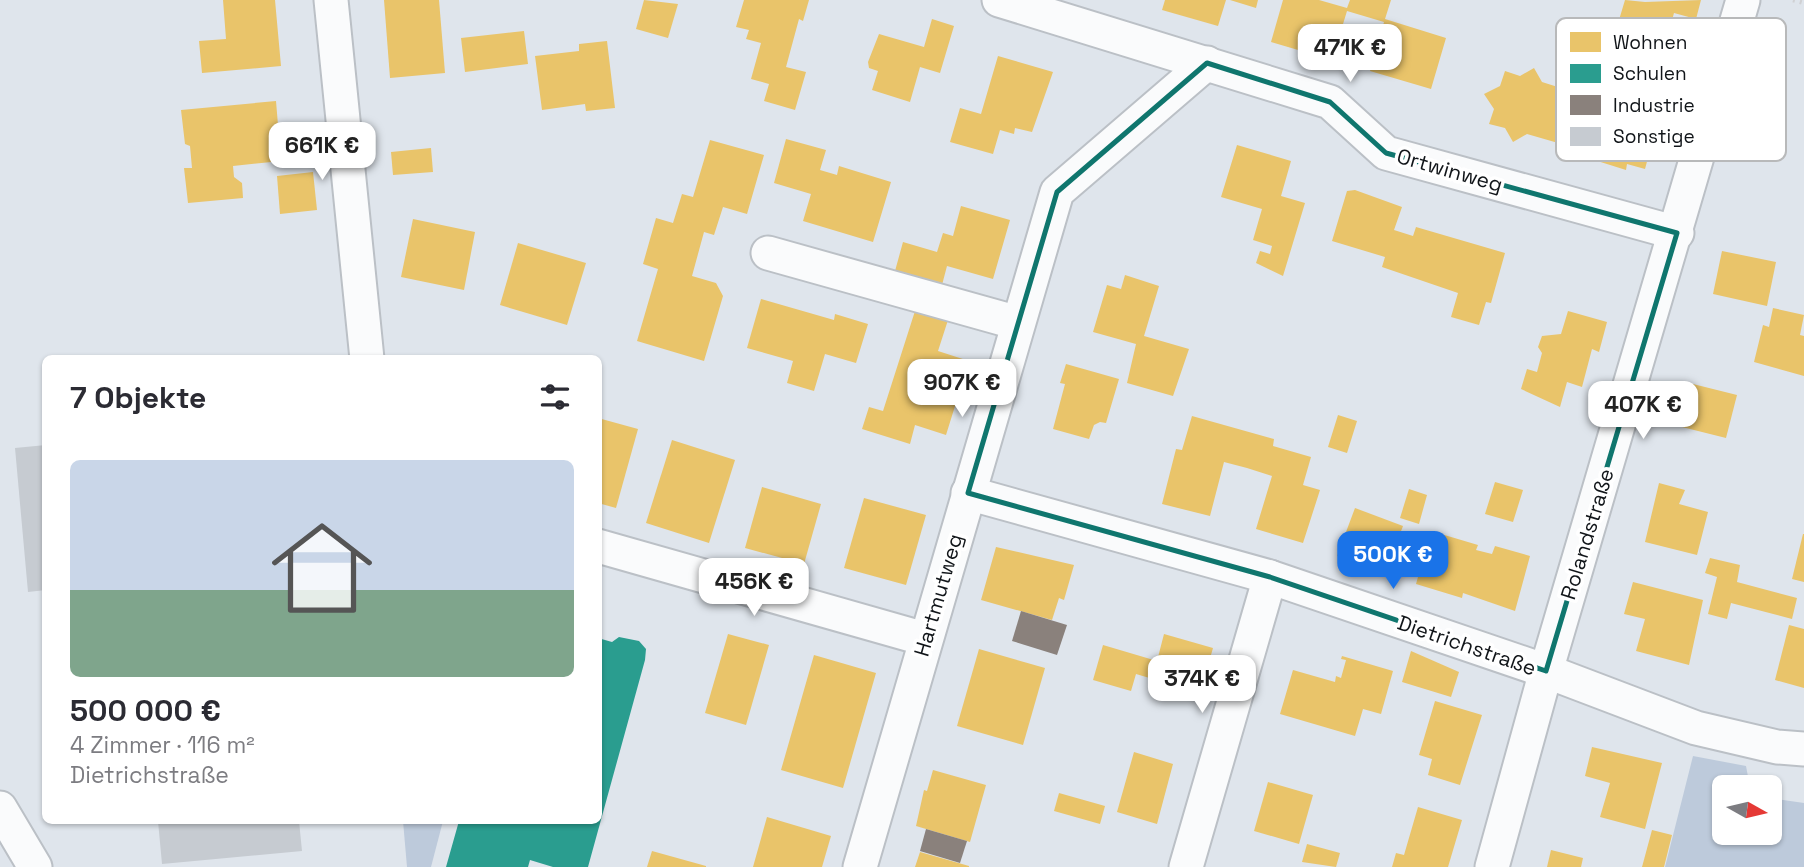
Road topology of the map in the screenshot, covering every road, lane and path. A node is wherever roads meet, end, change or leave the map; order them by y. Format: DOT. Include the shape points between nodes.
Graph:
graph roads {
  1 [pos="331,0"];
  2 [pos="999,0"];
  3 [pos="1743,0"];
  4 [pos="1794,0"];
  5 [pos="1804,3"];
  6 [pos="1738,18"];
  7 [pos="1207,63"];
  8 [pos="1697,161"];
  9 [pos="1677,233"];
  10 [pos="768,253"];
  11 [pos="1018,323"];
  12 [pos="367,355"];
  13 [pos="968,493"];
  14 [pos="602,547"];
  15 [pos="1270,578"];
  16 [pos="925,639"];
  17 [pos="1546,671"];
  18 [pos="1804,749"];
  19 [pos="0,808"];
  20 [pos="35,867"];
  21 [pos="860,867"];
  22 [pos="1186,867"];
  23 [pos="1492,867"];
  1 -- 12 [label="street"];
  2 -- 7 [label="street, Ortwinweg"];
  3 -- 6 [label="street, Rolandstraße"];
  4 -- 5 [label="path"];
  7 -- 9 [label="street, Ortwinweg" via="1329,102 1386,153"];
  7 -- 11 [label="street, Hartmutweg" via="1057,191"];
  8 -- 9 [label="street, Rolandstraße"];
  9 -- 17 [label="street, Rolandstraße"];
  10 -- 11 [label="street"];
  11 -- 13 [label="street, Hartmutweg"];
  13 -- 15 [label="street, Dietrichstraße"];
  13 -- 16 [label="street, Hartmutweg"];
  14 -- 16 [label="street"];
  15 -- 17 [label="street, Dietrichstraße"];
  15 -- 22 [label="street"];
  16 -- 21 [label="street, Hartmutweg"];
  17 -- 18 [label="street, Dietrichstraße" via="1696,728"];
  17 -- 23 [label="street, Rolandstraße"];
  19 -- 20 [label="street"];
}
